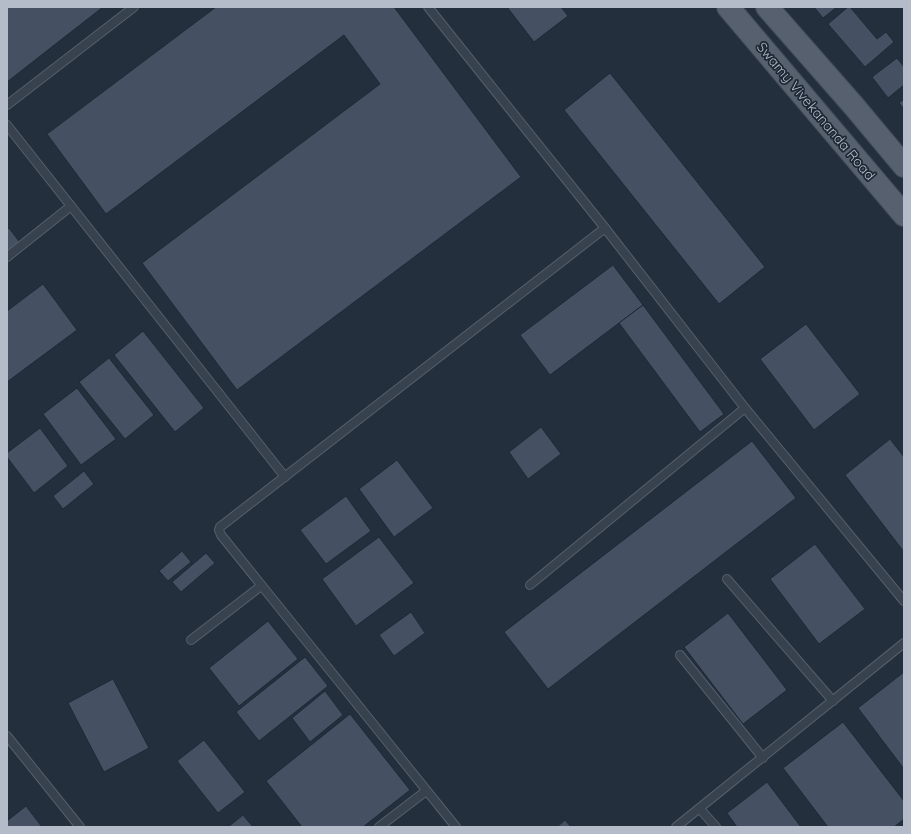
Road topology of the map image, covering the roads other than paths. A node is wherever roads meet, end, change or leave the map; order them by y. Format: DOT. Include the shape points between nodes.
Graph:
graph roads {
  1 [pos="134,7"];
  2 [pos="428,7"];
  3 [pos="728,7"];
  4 [pos="767,7"];
  5 [pos="7,105"];
  6 [pos="7,125"];
  7 [pos="904,166"];
  8 [pos="71,206"];
  9 [pos="904,214"];
  10 [pos="605,228"];
  11 [pos="7,257"];
  12 [pos="745,408"];
  13 [pos="285,477"];
  14 [pos="727,579"];
  15 [pos="530,585"];
  16 [pos="261,586"];
  17 [pos="904,601"];
  18 [pos="191,640"];
  19 [pos="904,643"];
  20 [pos="680,655"];
  21 [pos="833,701"];
  22 [pos="7,736"];
  23 [pos="763,758"];
  24 [pos="426,791"];
  25 [pos="700,809"];
  26 [pos="80,827"];
  27 [pos="379,827"];
  28 [pos="456,827"];
  29 [pos="676,827"];
  30 [pos="716,827"];
  1 -- 5 [label="lane"];
  2 -- 10 [label="lane"];
  3 -- 9 [label="main road, Swamy Vivekananda Road"];
  4 -- 7 [label="main road"];
  6 -- 8 [label="lane"];
  8 -- 11 [label="lane"];
  8 -- 13 [label="lane"];
  10 -- 12 [label="lane"];
  10 -- 13 [label="lane"];
  12 -- 15 [label="lane"];
  12 -- 17 [label="lane"];
  13 -- 16 [label="lane" via="219,530"];
  14 -- 21 [label="lane"];
  16 -- 18 [label="lane"];
  16 -- 24 [label="lane"];
  19 -- 21 [label="lane"];
  20 -- 23 [label="lane"];
  21 -- 23 [label="lane"];
  22 -- 26 [label="lane"];
  23 -- 25 [label="lane"];
  24 -- 27 [label="lane"];
  24 -- 28 [label="lane"];
  25 -- 29 [label="lane"];
  25 -- 30 [label="lane"];
}
